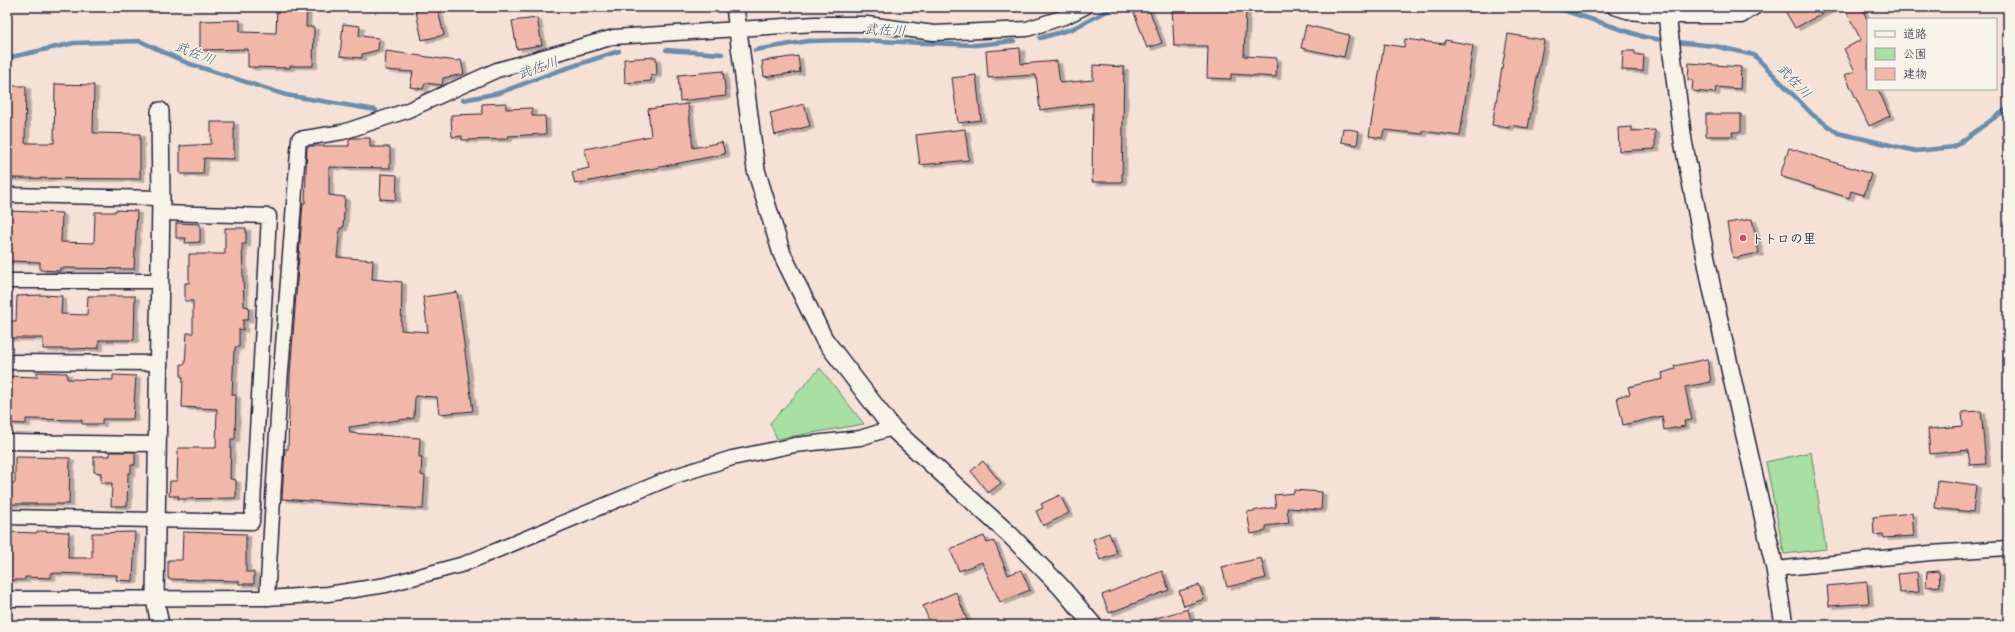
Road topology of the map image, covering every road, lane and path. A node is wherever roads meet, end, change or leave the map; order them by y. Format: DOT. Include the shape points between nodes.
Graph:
graph roads {
  1 [pos="735,7"];
  2 [pos="1085,7"];
  3 [pos="1614,7"];
  4 [pos="1755,7"];
  5 [pos="1667,17"];
  6 [pos="738,29"];
  7 [pos="160,111"];
  8 [pos="7,195"];
  9 [pos="161,205"];
  10 [pos="7,281"];
  11 [pos="160,281"];
  12 [pos="7,362"];
  13 [pos="158,363"];
  14 [pos="892,428"];
  15 [pos="7,442"];
  16 [pos="157,444"];
  17 [pos="7,517"];
  18 [pos="156,518"];
  19 [pos="2008,548"];
  20 [pos="1775,569"];
  21 [pos="155,598"];
  22 [pos="267,598"];
  23 [pos="7,599"];
  24 [pos="160,625"];
  25 [pos="1093,625"];
  26 [pos="1784,625"];
  1 -- 6 [label="street"];
  2 -- 6 [label="street" via="1067,16 1027,29 934,33 867,24 830,24"];
  3 -- 5 [label="street"];
  4 -- 5 [label="street" via="1741,16"];
  5 -- 20 [label="street" via="1683,142"];
  6 -- 14 [label="street" via="756,170 782,254 824,339"];
  6 -- 22 [label="street" via="614,37 577,46 496,70 406,111 343,132 298,139"];
  7 -- 9 [label="street"];
  8 -- 9 [label="street"];
  9 -- 11 [label="street"];
  9 -- 18 [label="street" via="269,216 252,522"];
  10 -- 11 [label="street"];
  11 -- 13 [label="street"];
  12 -- 13 [label="street"];
  13 -- 16 [label="street"];
  14 -- 22 [label="street" via="860,438 795,445 732,458 675,476 464,564 423,577 328,594"];
  14 -- 25 [label="street" via="1010,535 1061,587"];
  15 -- 16 [label="street"];
  16 -- 18 [label="street"];
  17 -- 18 [label="street"];
  18 -- 21 [label="street"];
  19 -- 20 [label="street" via="1930,552"];
  20 -- 26 [label="street"];
  21 -- 22 [label="street"];
  21 -- 23 [label="street"];
  21 -- 24 [label="street"];
}
